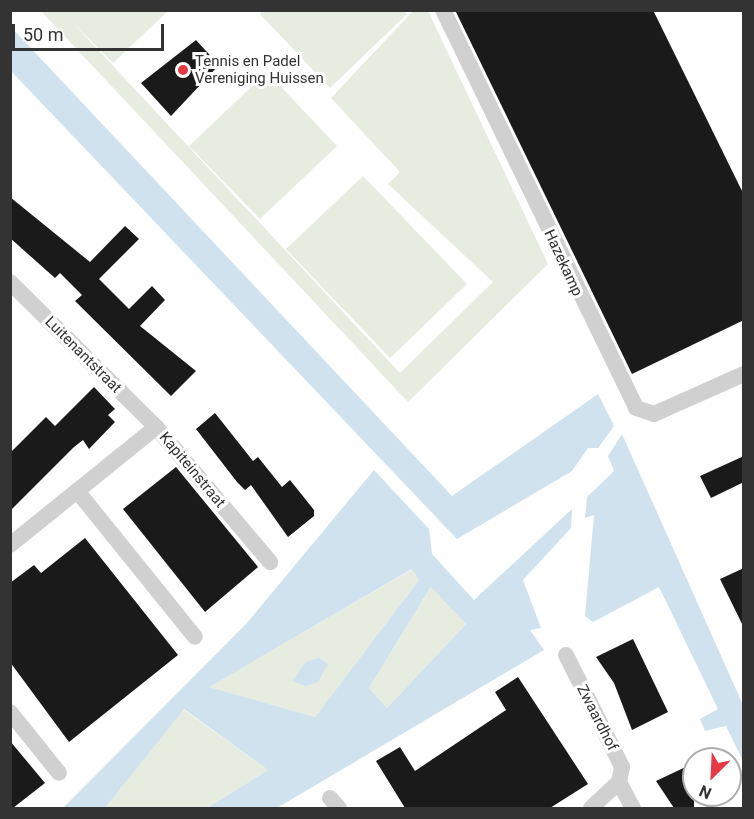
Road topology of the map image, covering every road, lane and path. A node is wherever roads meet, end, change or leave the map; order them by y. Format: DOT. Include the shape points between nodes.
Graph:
graph roads {
  1 [pos="443,10"];
  2 [pos="10,282"];
  3 [pos="744,374"];
  4 [pos="156,427"];
  5 [pos="78,492"];
  6 [pos="10,545"];
  7 [pos="270,562"];
  8 [pos="195,637"];
  9 [pos="566,655"];
  10 [pos="10,712"];
  11 [pos="59,773"];
  12 [pos="619,782"];
  13 [pos="591,808"];
  14 [pos="633,808"];
  1 -- 3 [label="street, Hazekamp" via="636,408 654,414"];
  2 -- 4 [label="street, Luitenantstraat"];
  4 -- 5 [label="street, Kapiteinstraat"];
  4 -- 7 [label="street, Kapiteinstraat"];
  5 -- 6 [label="street, Kapiteinstraat"];
  5 -- 8 [label="street"];
  9 -- 12 [label="street, Zwaardhof" via="622,767"];
  10 -- 11 [label="street"];
  12 -- 13 [label="street"];
  12 -- 14 [label="street"];
}
